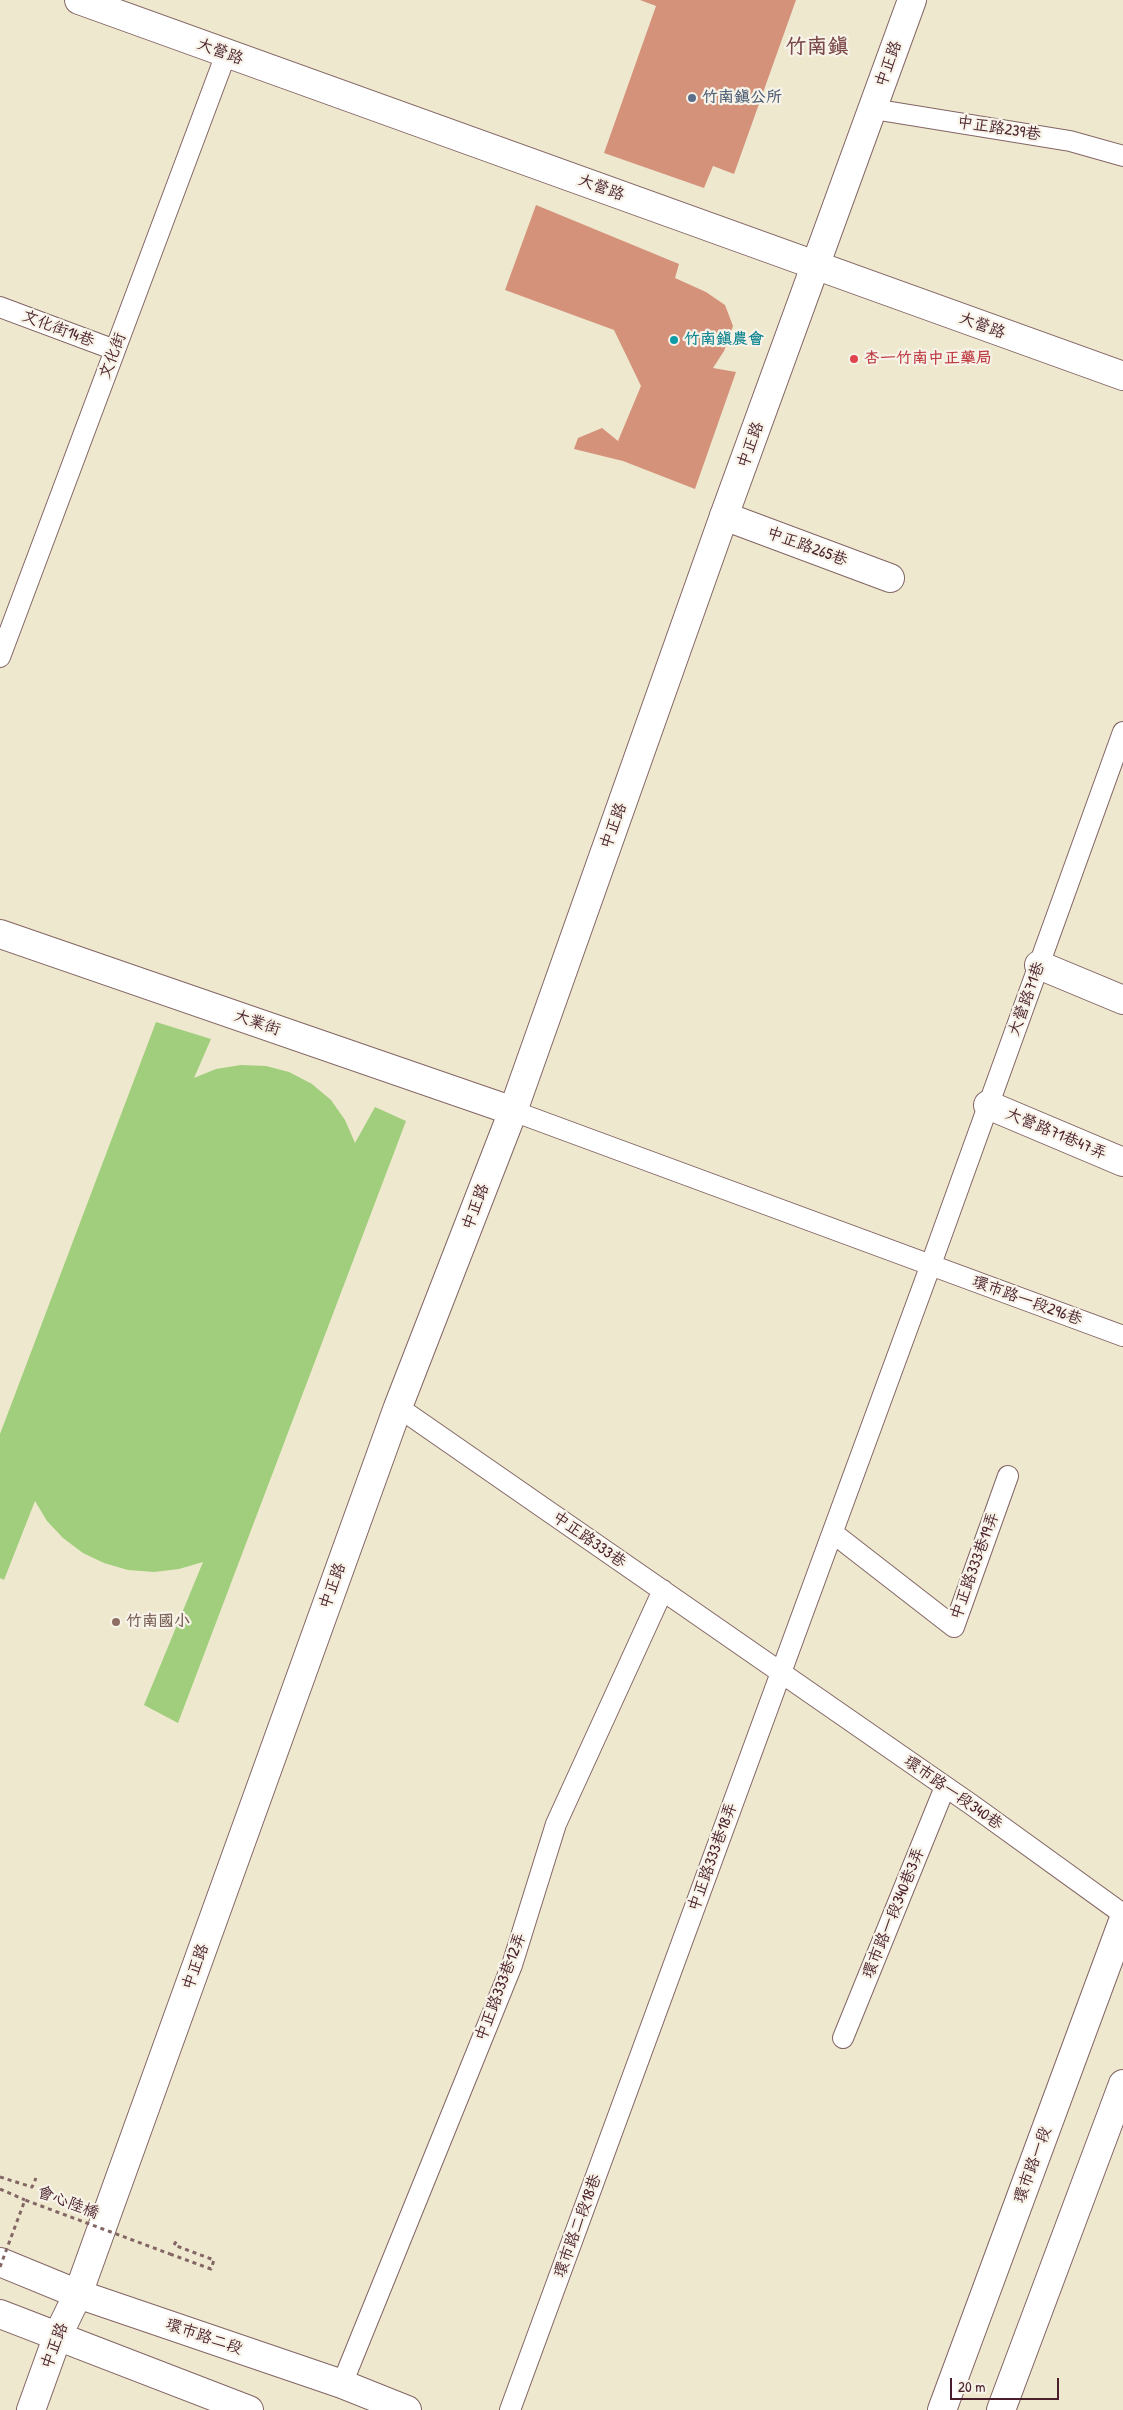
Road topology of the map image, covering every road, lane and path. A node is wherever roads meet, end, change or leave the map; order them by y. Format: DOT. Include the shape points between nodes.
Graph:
graph roads {
  1 [pos="79,0"];
  2 [pos="912,0"];
  3 [pos="226,54"];
  4 [pos="873,109"];
  5 [pos="1123,156"];
  6 [pos="816,266"];
  7 [pos="0,307"];
  8 [pos="115,350"];
  9 [pos="1123,376"];
  10 [pos="724,516"];
  11 [pos="890,578"];
  12 [pos="0,657"];
  13 [pos="1123,732"];
  14 [pos="0,934"];
  15 [pos="1039,966"];
  16 [pos="1123,1000"];
  17 [pos="988,1105"];
  18 [pos="513,1111"];
  19 [pos="1123,1162"];
  20 [pos="930,1266"];
  21 [pos="1123,1336"];
  22 [pos="398,1407"];
  23 [pos="1008,1476"];
  24 [pos="833,1533"];
  25 [pos="662,1590"];
  26 [pos="781,1672"];
  27 [pos="944,1787"];
  28 [pos="1123,1914"];
  29 [pos="1123,1921"];
  30 [pos="843,2038"];
  31 [pos="645,2041"];
  32 [pos="1123,2084"];
  33 [pos="0,2177"];
  34 [pos="36,2178"];
  35 [pos="0,2189"];
  36 [pos="25,2200"];
  37 [pos="178,2238"];
  38 [pos="0,2262"];
  39 [pos="0,2267"];
  40 [pos="78,2294"];
  41 [pos="0,2314"];
  42 [pos="58,2335"];
  43 [pos="342,2384"];
  44 [pos="31,2410"];
  45 [pos="249,2410"];
  46 [pos="408,2410"];
  47 [pos="510,2410"];
  48 [pos="942,2410"];
  49 [pos="1001,2410"];
  1 -- 3 [label="street, 大營路"];
  2 -- 4 [label="street, 中正路"];
  3 -- 6 [label="street, 大營路"];
  3 -- 8 [label="lane, 文化街"];
  4 -- 5 [label="lane, 中正路239巷" via="1070,141"];
  4 -- 6 [label="street, 中正路"];
  6 -- 9 [label="street, 大營路"];
  6 -- 10 [label="street, 中正路"];
  7 -- 8 [label="lane, 文化街14巷"];
  8 -- 12 [label="lane, 文化街"];
  10 -- 11 [label="street, 中正路265巷"];
  10 -- 18 [label="street, 中正路"];
  13 -- 15 [label="lane, 大營路71巷"];
  14 -- 18 [label="street, 大業街"];
  15 -- 16 [label="street"];
  15 -- 17 [label="lane, 大營路71巷"];
  17 -- 19 [label="street, 大營路71巷47弄"];
  17 -- 20 [label="lane, 大營路71巷"];
  18 -- 20 [label="lane, 環市路一段296巷"];
  18 -- 22 [label="street, 中正路"];
  20 -- 21 [label="lane, 環市路一段296巷"];
  20 -- 24 [label="lane"];
  22 -- 25 [label="lane, 中正路333巷"];
  22 -- 40 [label="street, 中正路"];
  23 -- 24 [label="lane, 中正路333巷19弄" via="954,1627"];
  24 -- 26 [label="lane"];
  25 -- 26 [label="lane, 中正路333巷"];
  25 -- 43 [label="lane, 中正路333巷12弄" via="556,1824 512,1965"];
  26 -- 27 [label="lane, 環市路一段340巷"];
  26 -- 31 [label="lane, 中正路333巷18弄"];
  27 -- 28 [label="lane, 環市路一段340巷"];
  27 -- 30 [label="lane, 環市路一段340巷3弄"];
  29 -- 48 [label="street, 環市路一段"];
  31 -- 47 [label="lane, 環市路二段18巷"];
  32 -- 49 [label="street"];
  33 -- 34 [label="path" via="32,2187"];
  35 -- 36 [label="path"];
  36 -- 37 [label="path, 會心陸橋, bridge" via="211,2269 214,2260 174,2245"];
  36 -- 39 [label="path, 會心陸橋, bridge"];
  38 -- 40 [label="street, 環市路二段"];
  40 -- 42 [label="street, 中正路"];
  40 -- 43 [label="street, 環市路二段"];
  41 -- 42 [label="street"];
  42 -- 44 [label="street, 中正路"];
  42 -- 45 [label="street"];
  43 -- 46 [label="street, 環市路二段"];
}
